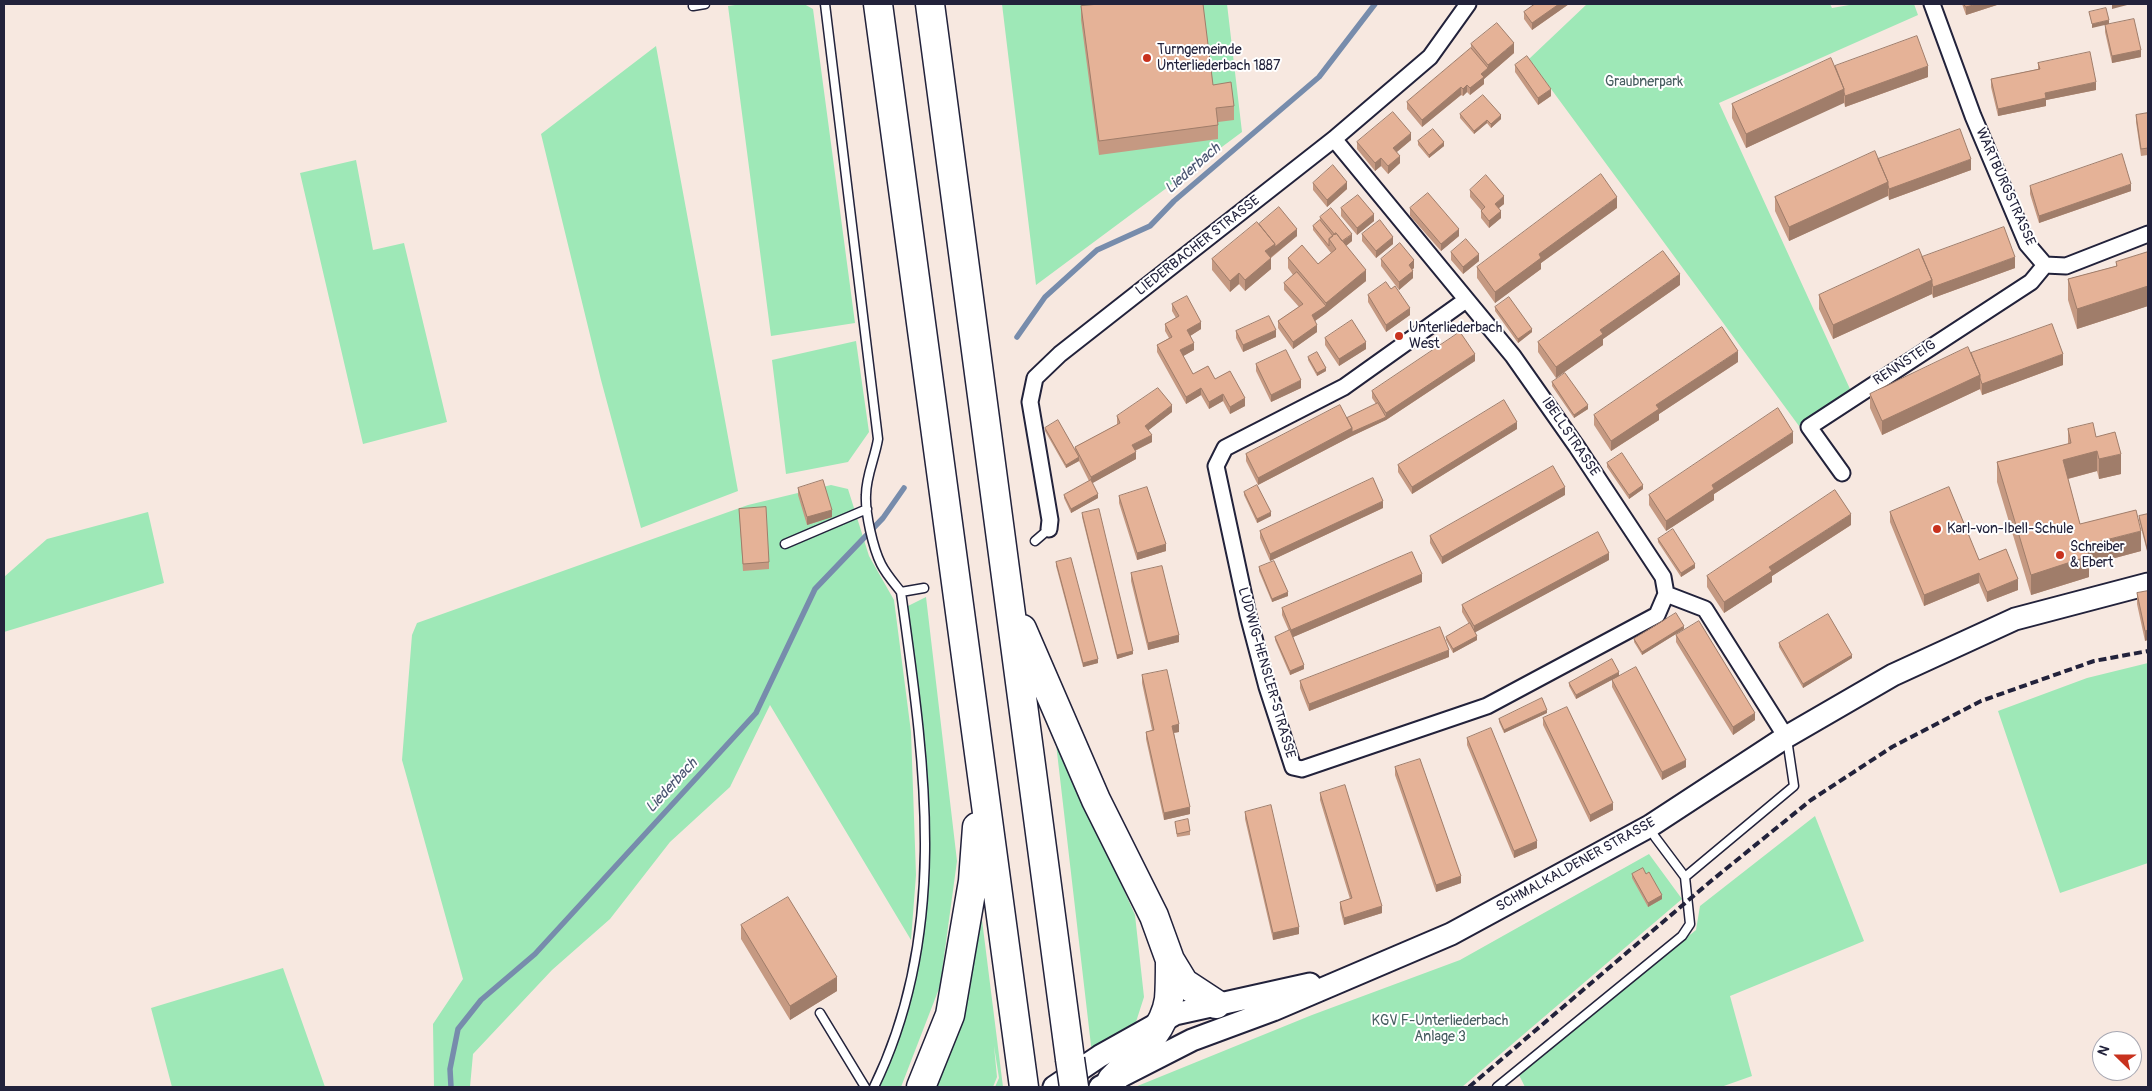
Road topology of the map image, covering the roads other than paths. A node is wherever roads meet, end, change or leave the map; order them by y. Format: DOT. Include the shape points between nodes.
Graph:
graph roads {
  1 [pos="705,4"];
  2 [pos="824,4"];
  3 [pos="878,4"];
  4 [pos="930,4"];
  5 [pos="1468,4"];
  6 [pos="1932,4"];
  7 [pos="693,6"];
  8 [pos="1334,139"];
  9 [pos="2148,234"];
  10 [pos="2045,265"];
  11 [pos="1466,300"];
  12 [pos="1842,473"];
  13 [pos="868,512"];
  14 [pos="1049,529"];
  15 [pos="1035,542"];
  16 [pos="785,544"];
  17 [pos="2148,584"];
  18 [pos="924,588"];
  19 [pos="902,592"];
  20 [pos="1666,594"];
  21 [pos="1009,600"];
  22 [pos="1786,737"];
  23 [pos="981,770"];
  24 [pos="1650,826"];
  25 [pos="1685,877"];
  26 [pos="1170,960"];
  27 [pos="1354,974"];
  28 [pos="1216,1004"];
  29 [pos="820,1013"];
  30 [pos="1162,1021"];
  31 [pos="1106,1084"];
  32 [pos="865,1087"];
  33 [pos="874,1087"];
  34 [pos="921,1087"];
  35 [pos="1024,1087"];
  36 [pos="1054,1087"];
  37 [pos="1074,1087"];
  38 [pos="1497,1087"];
  1 -- 7 [label="lane"];
  2 -- 13 [label="lane" via="878,438 868,478"];
  3 -- 23 [label="highway"];
  4 -- 21 [label="highway"];
  5 -- 8 [label="street, LIEDERBACHER STRASSE" via="1430,57"];
  6 -- 10 [label="street, WARTBURGSTRASSE" via="1973,116 2027,244"];
  8 -- 11 [label="street, IBELLSTRASSE"];
  8 -- 14 [label="street, LIEDERBACHER STRASSE" via="1060,354 1035,378 1030,402"];
  9 -- 10 [label="street" via="2066,266"];
  10 -- 12 [label="street, RENNSTEIG" via="2031,282 1809,427"];
  11 -- 20 [label="street, IBELLSTRASSE" via="1513,356 1577,447 1663,577"];
  11 -- 20 [label="street, LUDWIG-HENSLER-STRASSE" via="1344,387 1225,448 1216,466 1248,615 1293,767 1302,769 1486,706 1657,614"];
  13 -- 16 [label="lane"];
  13 -- 19 [label="lane" via="881,563"];
  14 -- 15 [label="lane"];
  17 -- 22 [label="main road, SCHMALKALDENER STRASSE" via="2015,619 1894,675"];
  18 -- 19 [label="lane"];
  19 -- 33 [label="lane" via="920,732 926,875 916,962 890,1055"];
  20 -- 22 [label="street" via="1705,609"];
  21 -- 26 [label="highway" via="1096,800 1154,916"];
  21 -- 37 [label="highway, bridge"];
  22 -- 24 [label="main road, SCHMALKALDENER STRASSE"];
  22 -- 25 [label="lane" via="1794,786"];
  23 -- 34 [label="highway" via="973,881 956,986 950,1015"];
  23 -- 35 [label="highway"];
  24 -- 25 [label="lane"];
  24 -- 27 [label="main road, SCHMALKALDENER STRASSE" via="1451,934"];
  25 -- 38 [label="lane" via="1690,924 1682,936"];
  26 -- 28 [label="highway" via="1184,983"];
  26 -- 30 [label="highway" via="1168,1000"];
  27 -- 28 [label="main road, SCHMALKALDENER STRASSE"];
  27 -- 31 [label="main road, SCHMALKALDENER STRASSE" via="1192,1040"];
  28 -- 30 [label="main road, SCHMALKALDENER STRASSE" via="1191,1009"];
  29 -- 32 [label="lane"];
  30 -- 31 [label="highway" via="1148,1042"];
  30 -- 36 [label="main road, SCHMALKALDENER STRASSE"];
}
